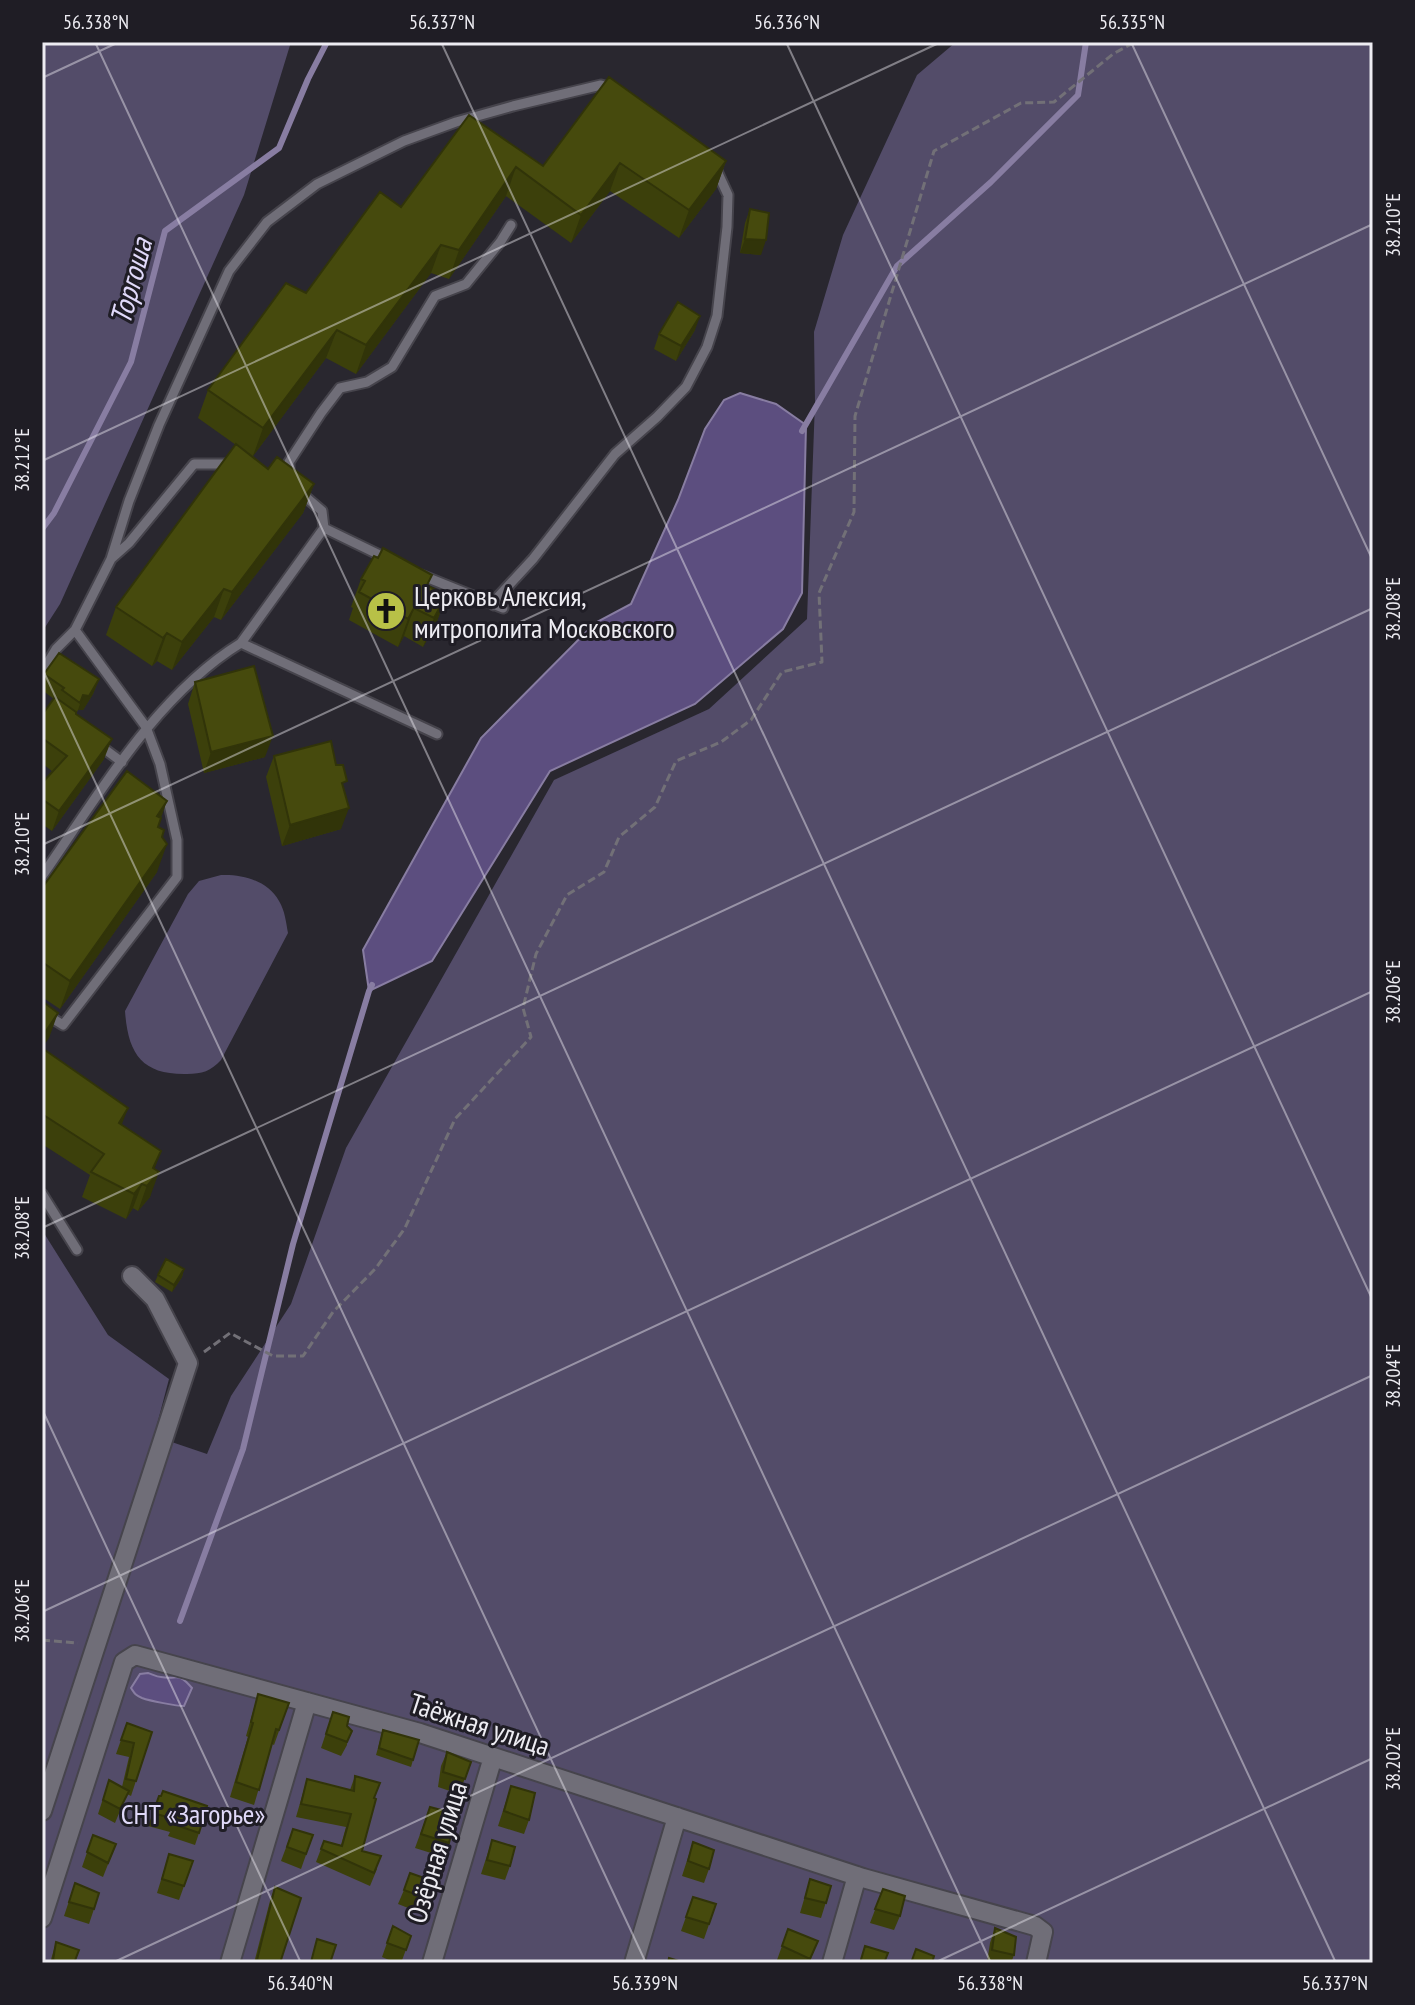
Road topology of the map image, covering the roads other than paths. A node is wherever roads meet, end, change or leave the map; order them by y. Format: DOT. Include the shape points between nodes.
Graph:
graph roads {
  1 [pos="615,89"];
  2 [pos="714,164"];
  3 [pos="511,225"];
  4 [pos="289,462"];
  5 [pos="240,465"];
  6 [pos="276,466"];
  7 [pos="324,528"];
  8 [pos="111,559"];
  9 [pos="402,565"];
  10 [pos="415,572"];
  11 [pos="75,630"];
  12 [pos="241,643"];
  13 [pos="42,672"];
  14 [pos="146,727"];
  15 [pos="437,734"];
  16 [pos="87,737"];
  17 [pos="122,762"];
  18 [pos="42,876"];
  19 [pos="42,1012"];
  20 [pos="42,1194"];
  21 [pos="77,1250"];
  22 [pos="132,1276"];
  23 [pos="307,1702"];
  24 [pos="493,1757"];
  25 [pos="42,1811"];
  26 [pos="677,1817"];
  27 [pos="857,1876"];
  28 [pos="42,1918"];
  29 [pos="230,1963"];
  30 [pos="432,1963"];
  31 [pos="634,1963"];
  32 [pos="832,1963"];
  33 [pos="1036,1963"];
  1 -- 8 [label="lane" via="601,85 513,106 404,141 317,184 267,222 229,271 203,326 134,488"];
  2 -- 10 [label="lane" via="728,195 717,316 686,387 615,454 497,598 499,607"];
  3 -- 4 [label="lane" via="466,284 435,296 392,367 367,382 340,388"];
  4 -- 6 [label="lane"];
  4 -- 7 [label="lane" via="289,483 322,511"];
  5 -- 8 [label="lane" via="194,464"];
  7 -- 9 [label="lane"];
  7 -- 12 [label="lane"];
  8 -- 11 [label="lane"];
  11 -- 13 [label="lane"];
  11 -- 14 [label="lane"];
  12 -- 14 [label="lane" via="216,658"];
  12 -- 15 [label="lane"];
  14 -- 17 [label="lane"];
  14 -- 19 [label="lane" via="177,840 177,877 63,1025"];
  16 -- 17 [label="lane"];
  17 -- 18 [label="lane"];
  20 -- 21 [label="lane"];
  22 -- 25 [label="street" via="155,1299 188,1363"];
  23 -- 24 [label="street, Таёжная улица"];
  23 -- 28 [label="street, Таёжная улица" via="135,1655 124,1662"];
  23 -- 29 [label="street"];
  24 -- 26 [label="street, Таёжная улица"];
  24 -- 30 [label="street, Озёрная улица"];
  26 -- 27 [label="street, Таёжная улица"];
  26 -- 31 [label="street"];
  27 -- 32 [label="street"];
  27 -- 33 [label="street, Таёжная улица" via="1035,1926 1043,1932"];
}
